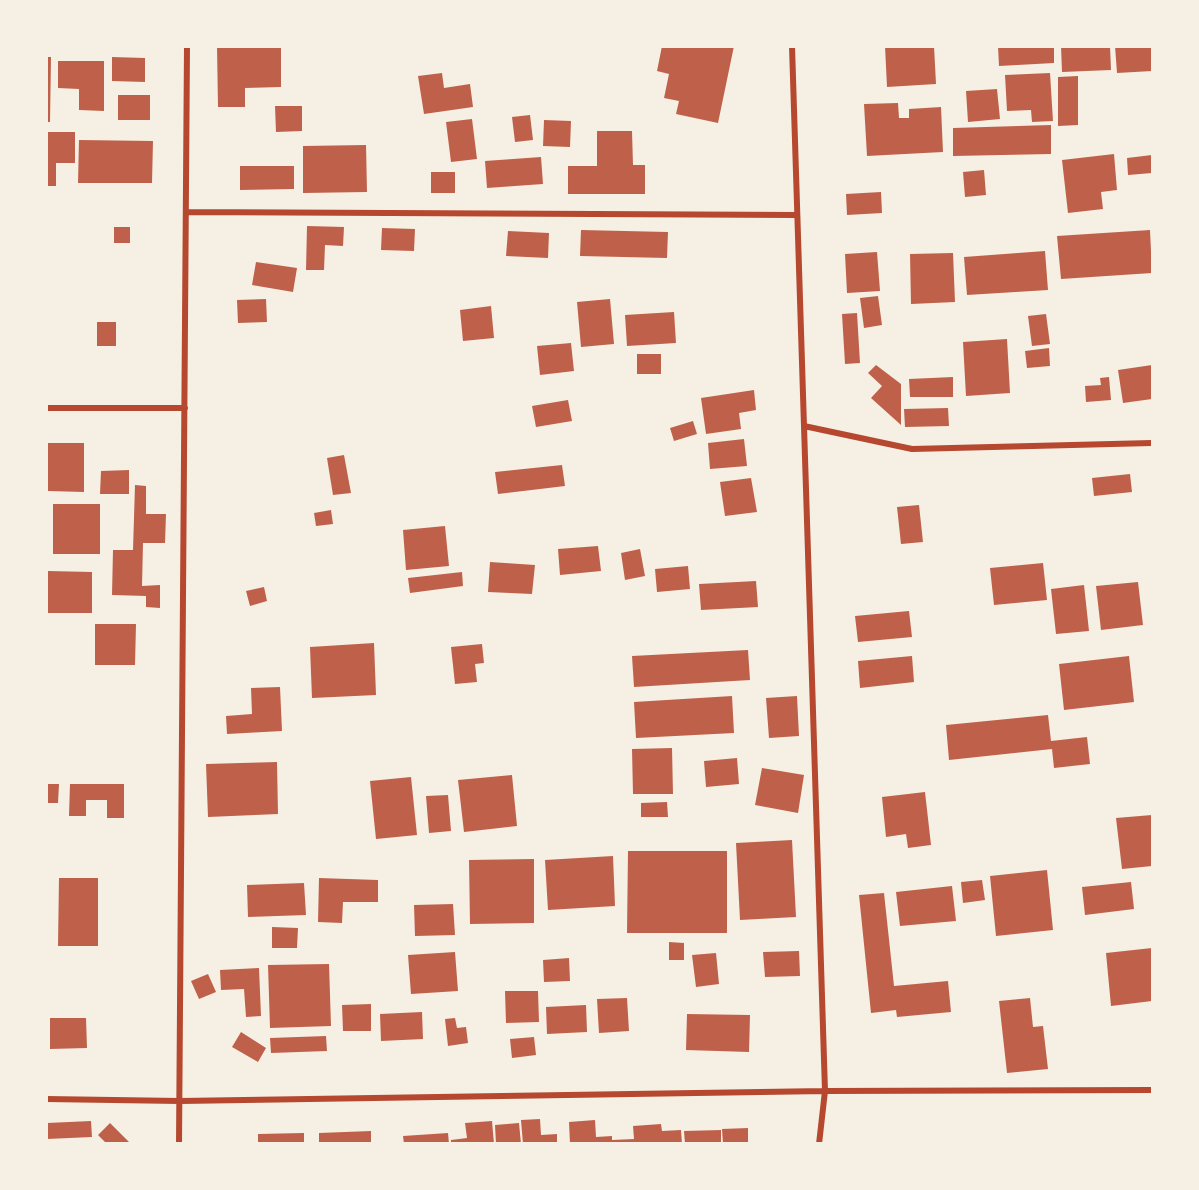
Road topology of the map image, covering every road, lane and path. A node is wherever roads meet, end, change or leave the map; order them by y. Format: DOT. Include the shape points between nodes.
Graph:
graph roads {
  1 [pos="188,46"];
  2 [pos="792,46"];
  3 [pos="186,212"];
  4 [pos="797,214"];
  5 [pos="46,408"];
  6 [pos="185,408"];
  7 [pos="804,426"];
  8 [pos="1152,443"];
  9 [pos="1152,1090"];
  10 [pos="825,1091"];
  11 [pos="46,1099"];
  12 [pos="180,1101"];
  13 [pos="179,1143"];
  14 [pos="819,1143"];
  1 -- 3 [label="street"];
  2 -- 4 [label="street"];
  3 -- 4 [label="street"];
  3 -- 6 [label="street"];
  4 -- 7 [label="street"];
  5 -- 6 [label="street"];
  6 -- 12 [label="street"];
  7 -- 8 [label="street" via="912,449"];
  7 -- 10 [label="street"];
  9 -- 10 [label="street"];
  10 -- 12 [label="street"];
  10 -- 14 [label="street"];
  11 -- 12 [label="street"];
  12 -- 13 [label="street"];
}
